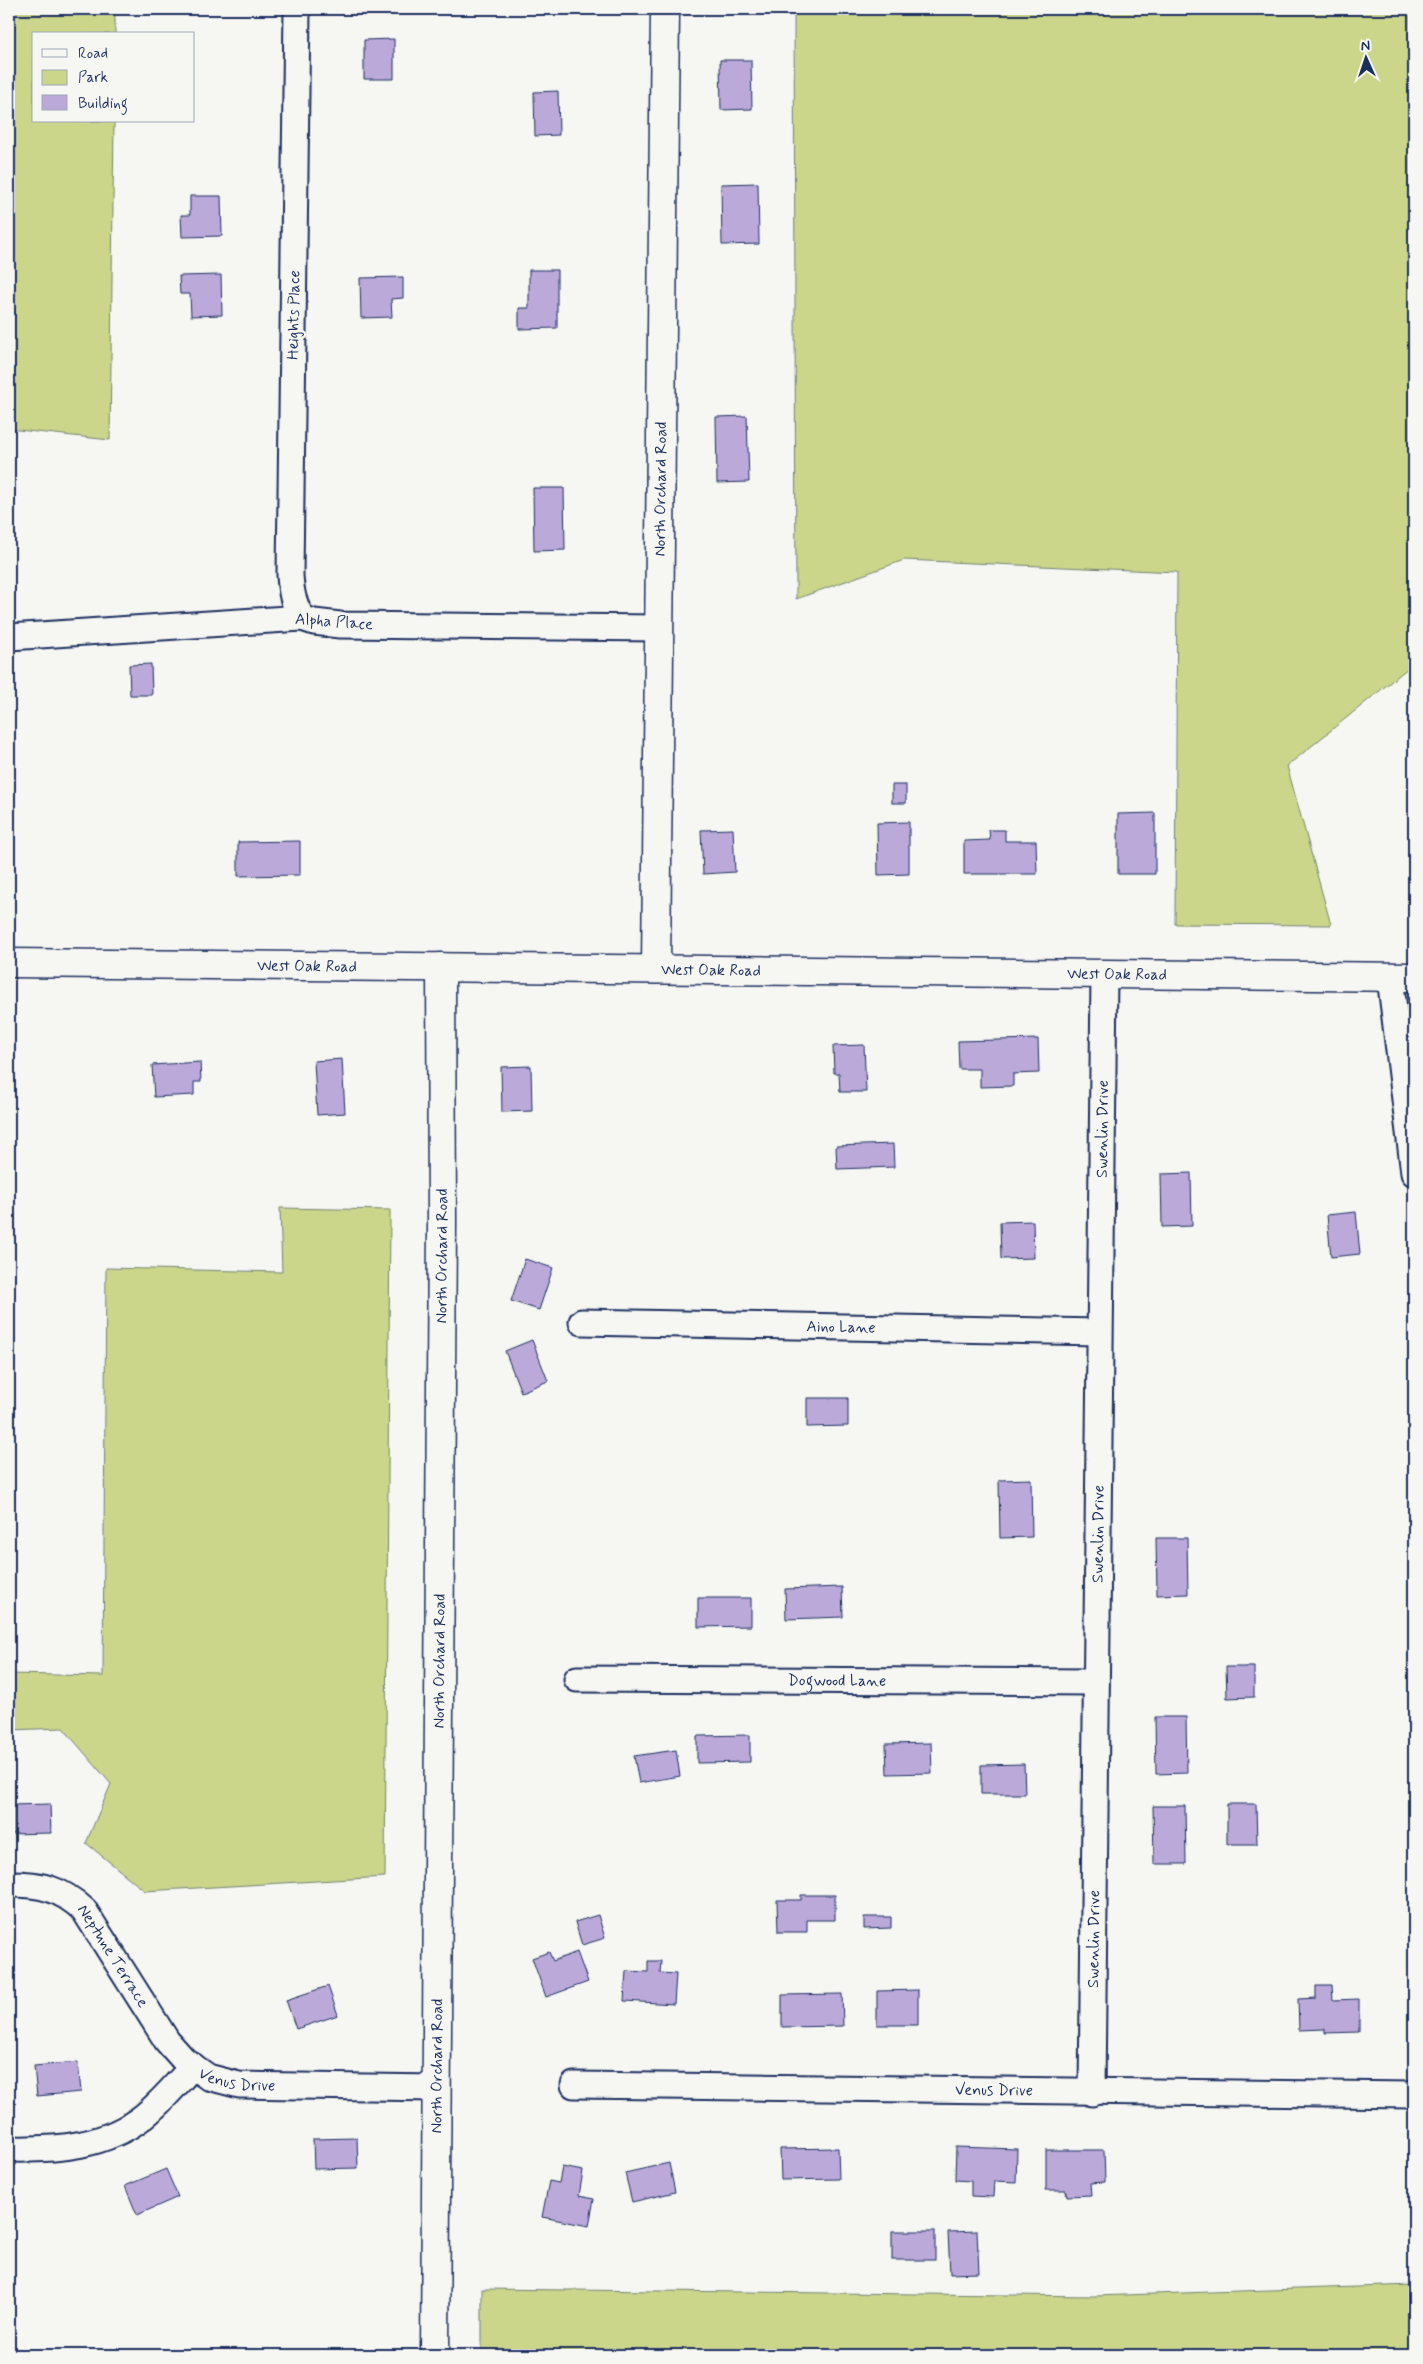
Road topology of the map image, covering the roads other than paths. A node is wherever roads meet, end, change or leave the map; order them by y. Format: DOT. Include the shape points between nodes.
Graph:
graph roads {
  1 [pos="297,9"];
  2 [pos="665,9"];
  3 [pos="302,618"];
  4 [pos="659,628"];
  5 [pos="9,637"];
  6 [pos="9,963"];
  7 [pos="442,967"];
  8 [pos="656,969"];
  9 [pos="1104,975"];
  10 [pos="1402,977"];
  11 [pos="1414,1173"];
  12 [pos="582,1322"];
  13 [pos="1099,1332"];
  14 [pos="577,1679"];
  15 [pos="1096,1682"];
  16 [pos="9,1884"];
  17 [pos="193,2066"];
  18 [pos="574,2085"];
  19 [pos="437,2088"];
  20 [pos="1092,2093"];
  21 [pos="1414,2095"];
  22 [pos="9,2149"];
  23 [pos="435,2355"];
  1 -- 3 [label="street, Heights Place" via="290,575 291,594"];
  2 -- 4 [label="street, North Orchard Road"];
  3 -- 4 [label="street, Alpha Place" via="340,625"];
  3 -- 5 [label="street, Alpha Place"];
  4 -- 8 [label="street, North Orchard Road"];
  6 -- 7 [label="street, West Oak Road"];
  7 -- 8 [label="street, West Oak Road"];
  7 -- 19 [label="street, North Orchard Road"];
  8 -- 9 [label="street, West Oak Road"];
  9 -- 10 [label="street, West Oak Road"];
  9 -- 13 [label="street, Swenlin Drive"];
  10 -- 11 [label="street"];
  12 -- 13 [label="street, Aino Lane"];
  13 -- 15 [label="street, Swenlin Drive"];
  14 -- 15 [label="street, Dogwood Lane"];
  15 -- 20 [label="street, Swenlin Drive"];
  16 -- 17 [label="street, Neptune Terrace" via="47,1888 68,1895 84,1910 167,2041"];
  17 -- 19 [label="street, Venus Drive" via="208,2077 239,2085"];
  17 -- 22 [label="street, Venus Drive" via="144,2116 119,2132 90,2143 60,2149"];
  18 -- 20 [label="street, Venus Drive"];
  19 -- 23 [label="street, North Orchard Road"];
  20 -- 21 [label="street, Venus Drive"];
}
